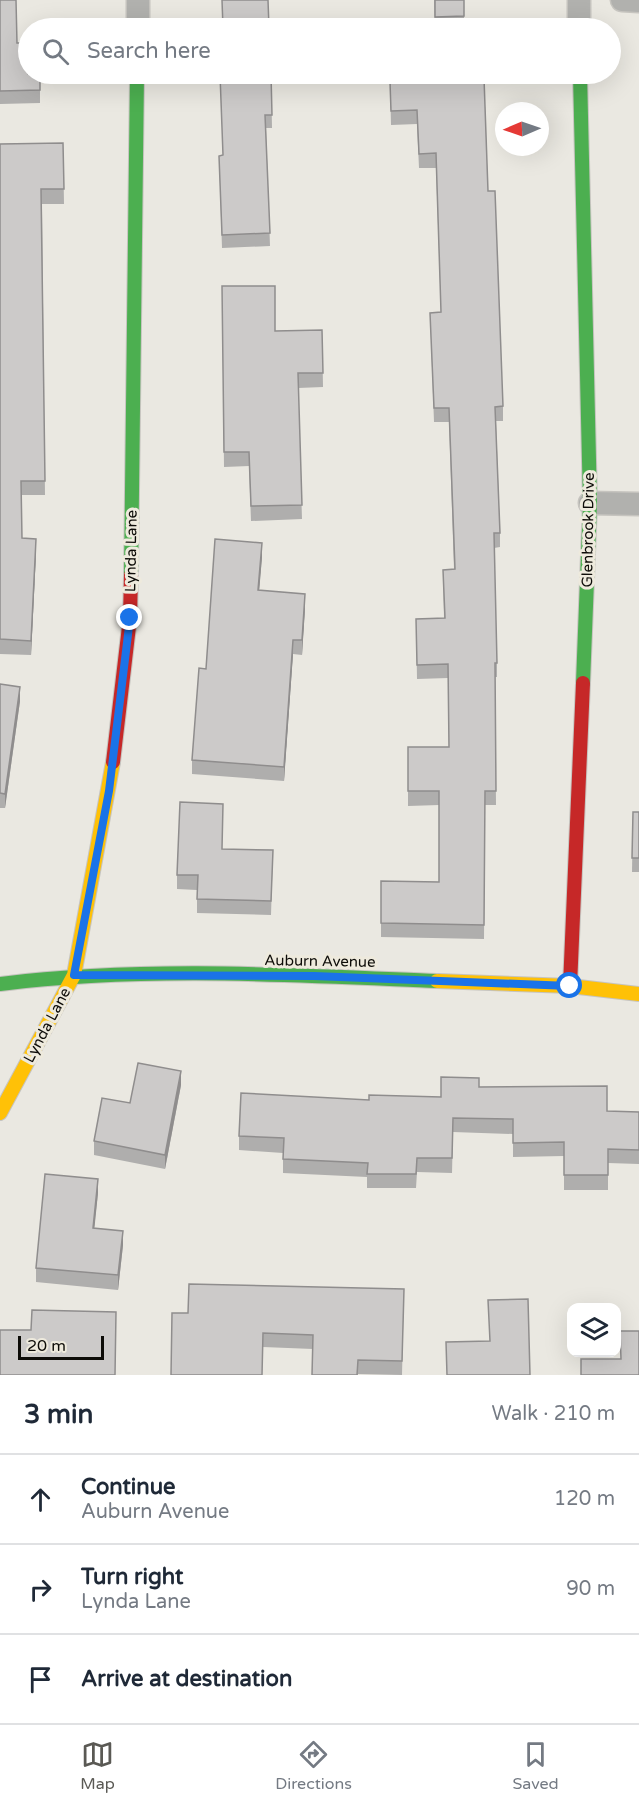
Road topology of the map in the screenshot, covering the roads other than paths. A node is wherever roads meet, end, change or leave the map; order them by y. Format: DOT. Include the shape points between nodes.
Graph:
graph roads {
  1 [pos="138,0"];
  2 [pos="579,0"];
  3 [pos="622,0"];
  4 [pos="639,1"];
  5 [pos="138,18"];
  6 [pos="579,18"];
  7 [pos="137,84"];
  8 [pos="580,84"];
  9 [pos="590,503"];
  10 [pos="639,504"];
  11 [pos="74,975"];
  12 [pos="0,984"];
  13 [pos="570,986"];
  14 [pos="639,994"];
  15 [pos="0,1113"];
  1 -- 5 [label="street"];
  2 -- 6 [label="street"];
  3 -- 4 [label="street"];
  7 -- 11 [label="street, Lynda Lane" via="130,618 109,791"];
  8 -- 9 [label="street, Glenbrook Drive"];
  9 -- 10 [label="street"];
  9 -- 13 [label="street, Glenbrook Drive"];
  11 -- 12 [label="street, Auburn Avenue"];
  11 -- 13 [label="street, Auburn Avenue" via="314,976"];
  11 -- 15 [label="street, Lynda Lane"];
  13 -- 14 [label="street, Auburn Avenue"];
}
